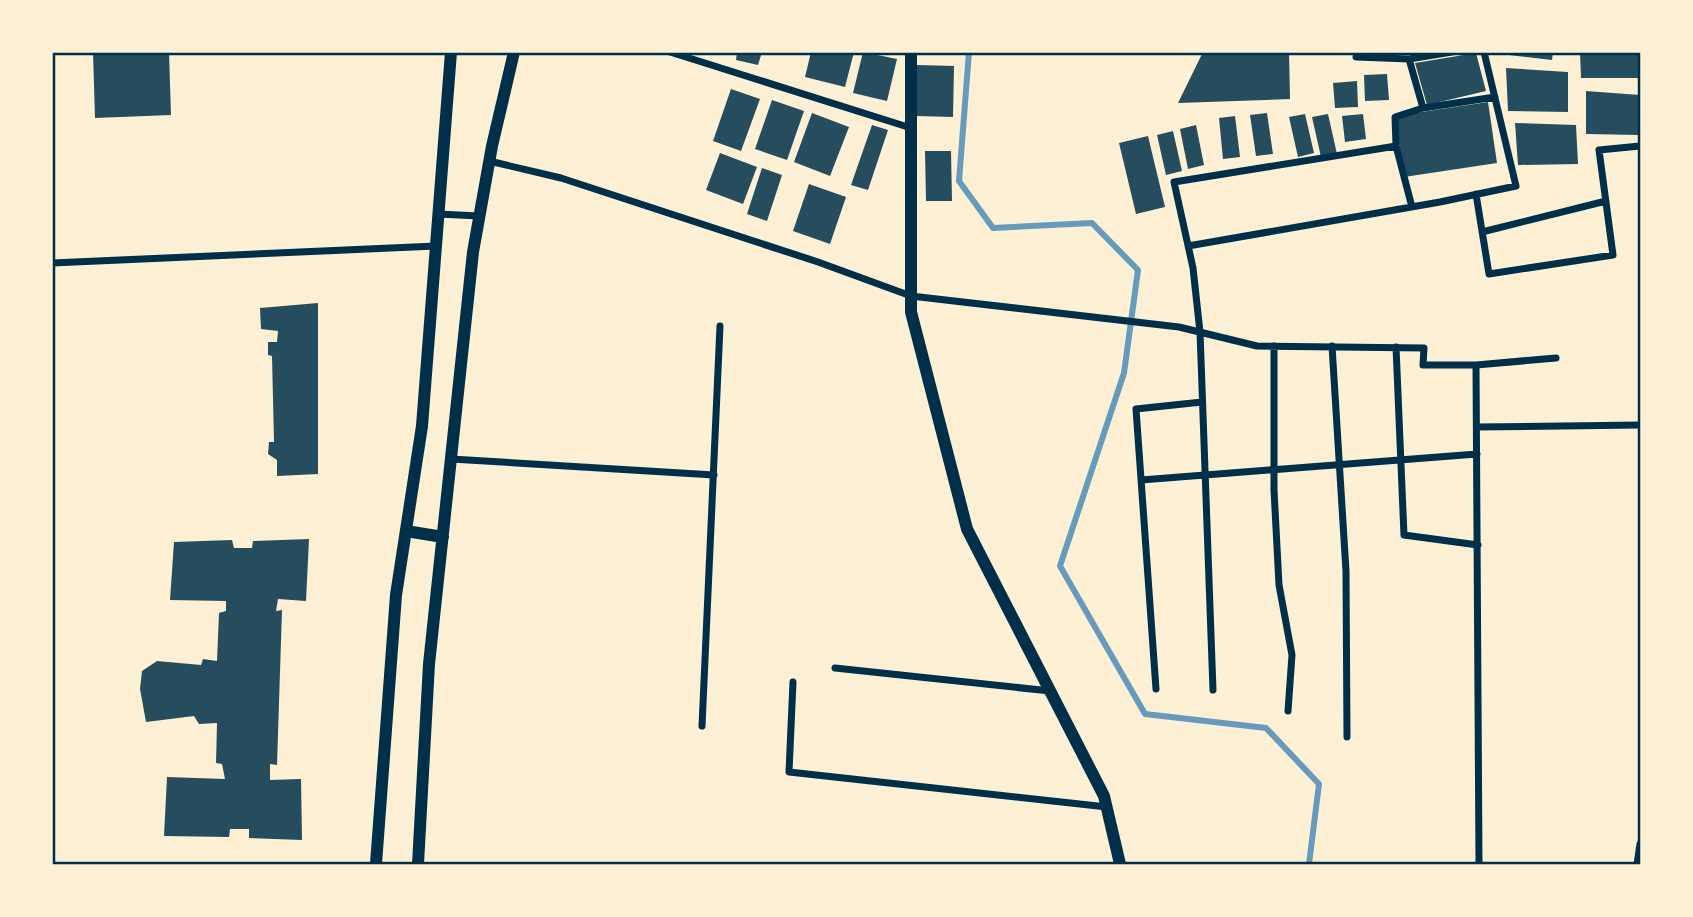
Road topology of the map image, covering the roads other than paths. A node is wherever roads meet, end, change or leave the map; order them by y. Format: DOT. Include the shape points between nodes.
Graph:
graph roads {
  1 [pos="451,52"];
  2 [pos="514,52"];
  3 [pos="670,52"];
  4 [pos="911,52"];
  5 [pos="1452,52"];
  6 [pos="1484,52"];
  7 [pos="1356,57"];
  8 [pos="1409,59"];
  9 [pos="1495,97"];
  10 [pos="1423,108"];
  11 [pos="911,128"];
  12 [pos="1396,146"];
  13 [pos="1640,146"];
  14 [pos="489,161"];
  15 [pos="1476,194"];
  16 [pos="1606,201"];
  17 [pos="1412,207"];
  18 [pos="438,214"];
  19 [pos="479,216"];
  20 [pos="1482,232"];
  21 [pos="436,246"];
  22 [pos="1188,246"];
  23 [pos="52,263"];
  24 [pos="911,296"];
  25 [pos="720,326"];
  26 [pos="1200,332"];
  27 [pos="1274,346"];
  28 [pos="1332,346"];
  29 [pos="1396,347"];
  30 [pos="1556,358"];
  31 [pos="1476,365"];
  32 [pos="1202,402"];
  33 [pos="1640,425"];
  34 [pos="1477,426"];
  35 [pos="1477,454"];
  36 [pos="451,459"];
  37 [pos="1401,460"];
  38 [pos="1339,465"];
  39 [pos="1274,470"];
  40 [pos="714,475"];
  41 [pos="1205,475"];
  42 [pos="1141,480"];
  43 [pos="406,531"];
  44 [pos="443,537"];
  45 [pos="1478,545"];
  46 [pos="835,668"];
  47 [pos="793,682"];
  48 [pos="1156,689"];
  49 [pos="1213,690"];
  50 [pos="1050,691"];
  51 [pos="1288,711"];
  52 [pos="702,726"];
  53 [pos="1347,737"];
  54 [pos="1107,807"];
  55 [pos="1640,844"];
  56 [pos="376,864"];
  57 [pos="418,864"];
  58 [pos="1119,864"];
  59 [pos="1479,864"];
  60 [pos="1637,864"];
  1 -- 18 [label="street"];
  2 -- 14 [label="street"];
  3 -- 11 [label="street"];
  4 -- 11 [label="street"];
  5 -- 8 [label="street"];
  6 -- 9 [label="street"];
  7 -- 8 [label="street"];
  8 -- 10 [label="street"];
  9 -- 10 [label="street"];
  9 -- 15 [label="street" via="1516,186"];
  10 -- 12 [label="street" via="1395,117"];
  11 -- 24 [label="street"];
  12 -- 17 [label="street"];
  12 -- 22 [label="street" via="1174,182"];
  13 -- 16 [label="street" via="1599,150"];
  14 -- 19 [label="street"];
  14 -- 24 [label="street" via="561,178"];
  15 -- 17 [label="street"];
  15 -- 20 [label="street"];
  16 -- 20 [label="street"];
  16 -- 20 [label="street" via="1613,255 1489,274"];
  17 -- 22 [label="street"];
  18 -- 19 [label="street"];
  18 -- 21 [label="street"];
  19 -- 36 [label="street"];
  21 -- 23 [label="street"];
  21 -- 43 [label="street" via="422,426"];
  22 -- 26 [label="street"];
  24 -- 26 [label="street"];
  24 -- 50 [label="street" via="911,312 967,529"];
  25 -- 40 [label="street"];
  26 -- 27 [label="street"];
  26 -- 32 [label="street"];
  27 -- 28 [label="street"];
  27 -- 39 [label="street"];
  28 -- 29 [label="street"];
  28 -- 38 [label="street"];
  29 -- 31 [label="street" via="1424,348 1423,365"];
  29 -- 37 [label="street"];
  30 -- 31 [label="street"];
  31 -- 34 [label="street"];
  32 -- 41 [label="street"];
  32 -- 42 [label="street" via="1136,409"];
  33 -- 34 [label="street"];
  34 -- 35 [label="street"];
  35 -- 37 [label="street"];
  35 -- 45 [label="street"];
  36 -- 40 [label="street"];
  36 -- 44 [label="street"];
  37 -- 38 [label="street"];
  37 -- 45 [label="street" via="1404,535"];
  38 -- 39 [label="street"];
  38 -- 53 [label="street" via="1346,571"];
  39 -- 41 [label="street"];
  39 -- 51 [label="street" via="1279,585 1292,654"];
  40 -- 52 [label="street"];
  41 -- 42 [label="street"];
  41 -- 49 [label="street"];
  42 -- 48 [label="street"];
  43 -- 44 [label="street"];
  43 -- 56 [label="street" via="396,594"];
  44 -- 57 [label="street" via="429,664"];
  45 -- 59 [label="street"];
  46 -- 50 [label="street"];
  47 -- 54 [label="street" via="789,772"];
  50 -- 54 [label="street"];
  54 -- 58 [label="street"];
  55 -- 60 [label="street"];
}
